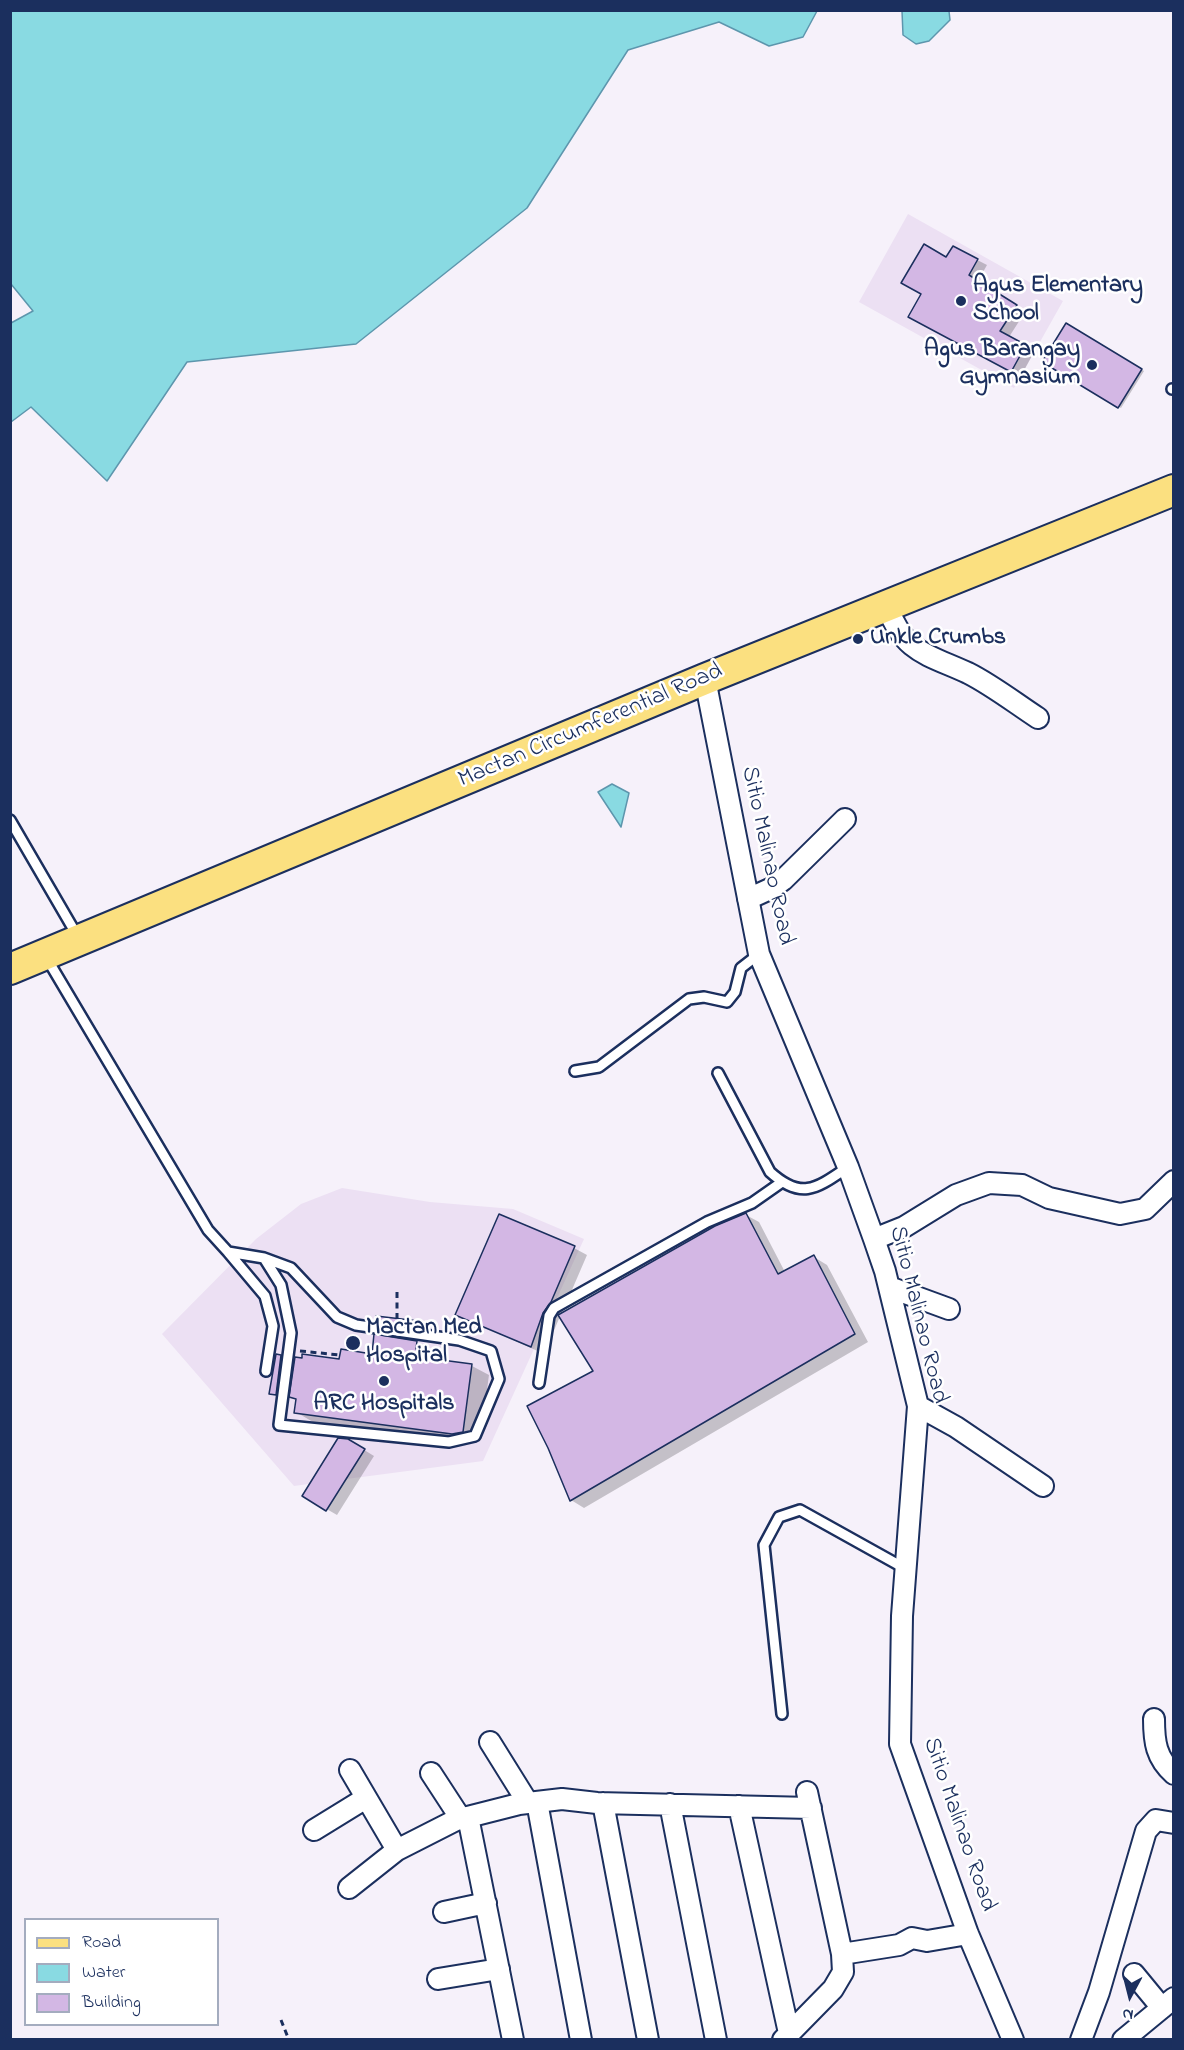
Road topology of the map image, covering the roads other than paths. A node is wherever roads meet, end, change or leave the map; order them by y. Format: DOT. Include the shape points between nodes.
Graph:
graph roads {
  1 [pos="1173,490"];
  2 [pos="887,606"];
  3 [pos="705,679"];
  4 [pos="1038,718"];
  5 [pos="845,819"];
  6 [pos="10,820"];
  7 [pos="748,899"];
  8 [pos="80,941"];
  9 [pos="759,954"];
  10 [pos="45,955"];
  11 [pos="10,969"];
  12 [pos="575,1071"];
  13 [pos="718,1073"];
  14 [pos="848,1167"];
  15 [pos="1173,1181"];
  16 [pos="782,1182"];
  17 [pos="874,1239"];
  18 [pos="228,1252"];
  19 [pos="264,1258"];
  20 [pos="889,1287"];
  21 [pos="949,1308"];
  22 [pos="266,1371"];
  23 [pos="539,1383"];
  24 [pos="918,1406"];
  25 [pos="1043,1486"];
  26 [pos="906,1569"];
  27 [pos="782,1714"];
  28 [pos="1154,1719"];
  29 [pos="490,1742"];
  30 [pos="350,1770"];
  31 [pos="431,1773"];
  32 [pos="1173,1774"];
  33 [pos="366,1798"];
  34 [pos="533,1803"];
  35 [pos="603,1803"];
  36 [pos="670,1804"];
  37 [pos="739,1806"];
  38 [pos="465,1818"];
  39 [pos="1173,1823"];
  40 [pos="314,1830"];
  41 [pos="397,1850"];
  42 [pos="349,1888"];
  43 [pos="486,1903"];
  44 [pos="444,1912"];
  45 [pos="968,1934"];
  46 [pos="842,1954"];
  47 [pos="499,1969"];
  48 [pos="1134,1974"];
  49 [pos="438,1979"];
  50 [pos="1168,2003"];
  51 [pos="786,2036"];
  52 [pos="1135,2036"];
  53 [pos="513,2040"];
  54 [pos="581,2040"];
  55 [pos="648,2040"];
  56 [pos="716,2040"];
  57 [pos="1013,2040"];
  58 [pos="1081,2040"];
  1 -- 2 [label="main road, Mactan Circumferential Road"];
  2 -- 3 [label="main road, Mactan Circumferential Road"];
  2 -- 4 [label="street" via="895,629 922,654 968,673"];
  3 -- 7 [label="street, Sitio Malinao Road"];
  3 -- 8 [label="main road, Mactan Circumferential Road"];
  5 -- 7 [label="street" via="783,879"];
  6 -- 8 [label="lane"];
  7 -- 9 [label="street, Sitio Malinao Road"];
  8 -- 10 [label="main road, Mactan Circumferential Road"];
  9 -- 12 [label="lane" via="741,968 735,992 727,1002 704,997 689,999 599,1067"];
  9 -- 14 [label="street, Sitio Malinao Road"];
  10 -- 11 [label="main road, Mactan Circumferential Road"];
  10 -- 18 [label="lane" via="208,1230"];
  13 -- 16 [label="lane" via="770,1172"];
  14 -- 16 [label="lane" via="821,1186 808,1190"];
  14 -- 17 [label="street, Sitio Malinao Road"];
  15 -- 17 [label="street" via="1145,1209 1120,1214 1049,1198 1022,1185 989,1183 956,1195 904,1227"];
  16 -- 23 [label="lane" via="752,1203 707,1222 554,1308 549,1317"];
  17 -- 20 [label="street, Sitio Malinao Road"];
  18 -- 19 [label="lane"];
  18 -- 22 [label="lane" via="265,1296 273,1326"];
  19 -- 19 [label="lane" via="291,1268 336,1317 356,1325 459,1340 491,1351 499,1379 476,1436 449,1442 279,1425 291,1334 281,1285"];
  20 -- 21 [label="street"];
  20 -- 24 [label="street, Sitio Malinao Road"];
  24 -- 25 [label="street"];
  24 -- 26 [label="street, Sitio Malinao Road"];
  26 -- 27 [label="lane" via="800,1510 779,1516 764,1545"];
  26 -- 45 [label="street, Sitio Malinao Road" via="900,1744"];
  28 -- 32 [label="street" via="1154,1742 1160,1759"];
  29 -- 34 [label="street"];
  30 -- 33 [label="street"];
  31 -- 38 [label="street"];
  33 -- 40 [label="street"];
  33 -- 41 [label="street"];
  34 -- 35 [label="street" via="562,1799"];
  34 -- 38 [label="street"];
  34 -- 54 [label="street"];
  35 -- 36 [label="street"];
  35 -- 55 [label="street"];
  36 -- 37 [label="street"];
  36 -- 56 [label="street"];
  37 -- 46 [label="street" via="809,1800"];
  37 -- 51 [label="street"];
  38 -- 41 [label="street"];
  38 -- 43 [label="street"];
  39 -- 58 [label="street" via="1156,1820 1146,1831"];
  41 -- 42 [label="street"];
  43 -- 44 [label="street"];
  43 -- 47 [label="street"];
  45 -- 46 [label="street" via="927,1941 912,1938 899,1945"];
  45 -- 57 [label="street, Sitio Malinao Road"];
  46 -- 51 [label="street" via="843,1972 833,1989"];
  47 -- 49 [label="street"];
  47 -- 53 [label="street"];
  48 -- 50 [label="street"];
  50 -- 52 [label="street"];
}
